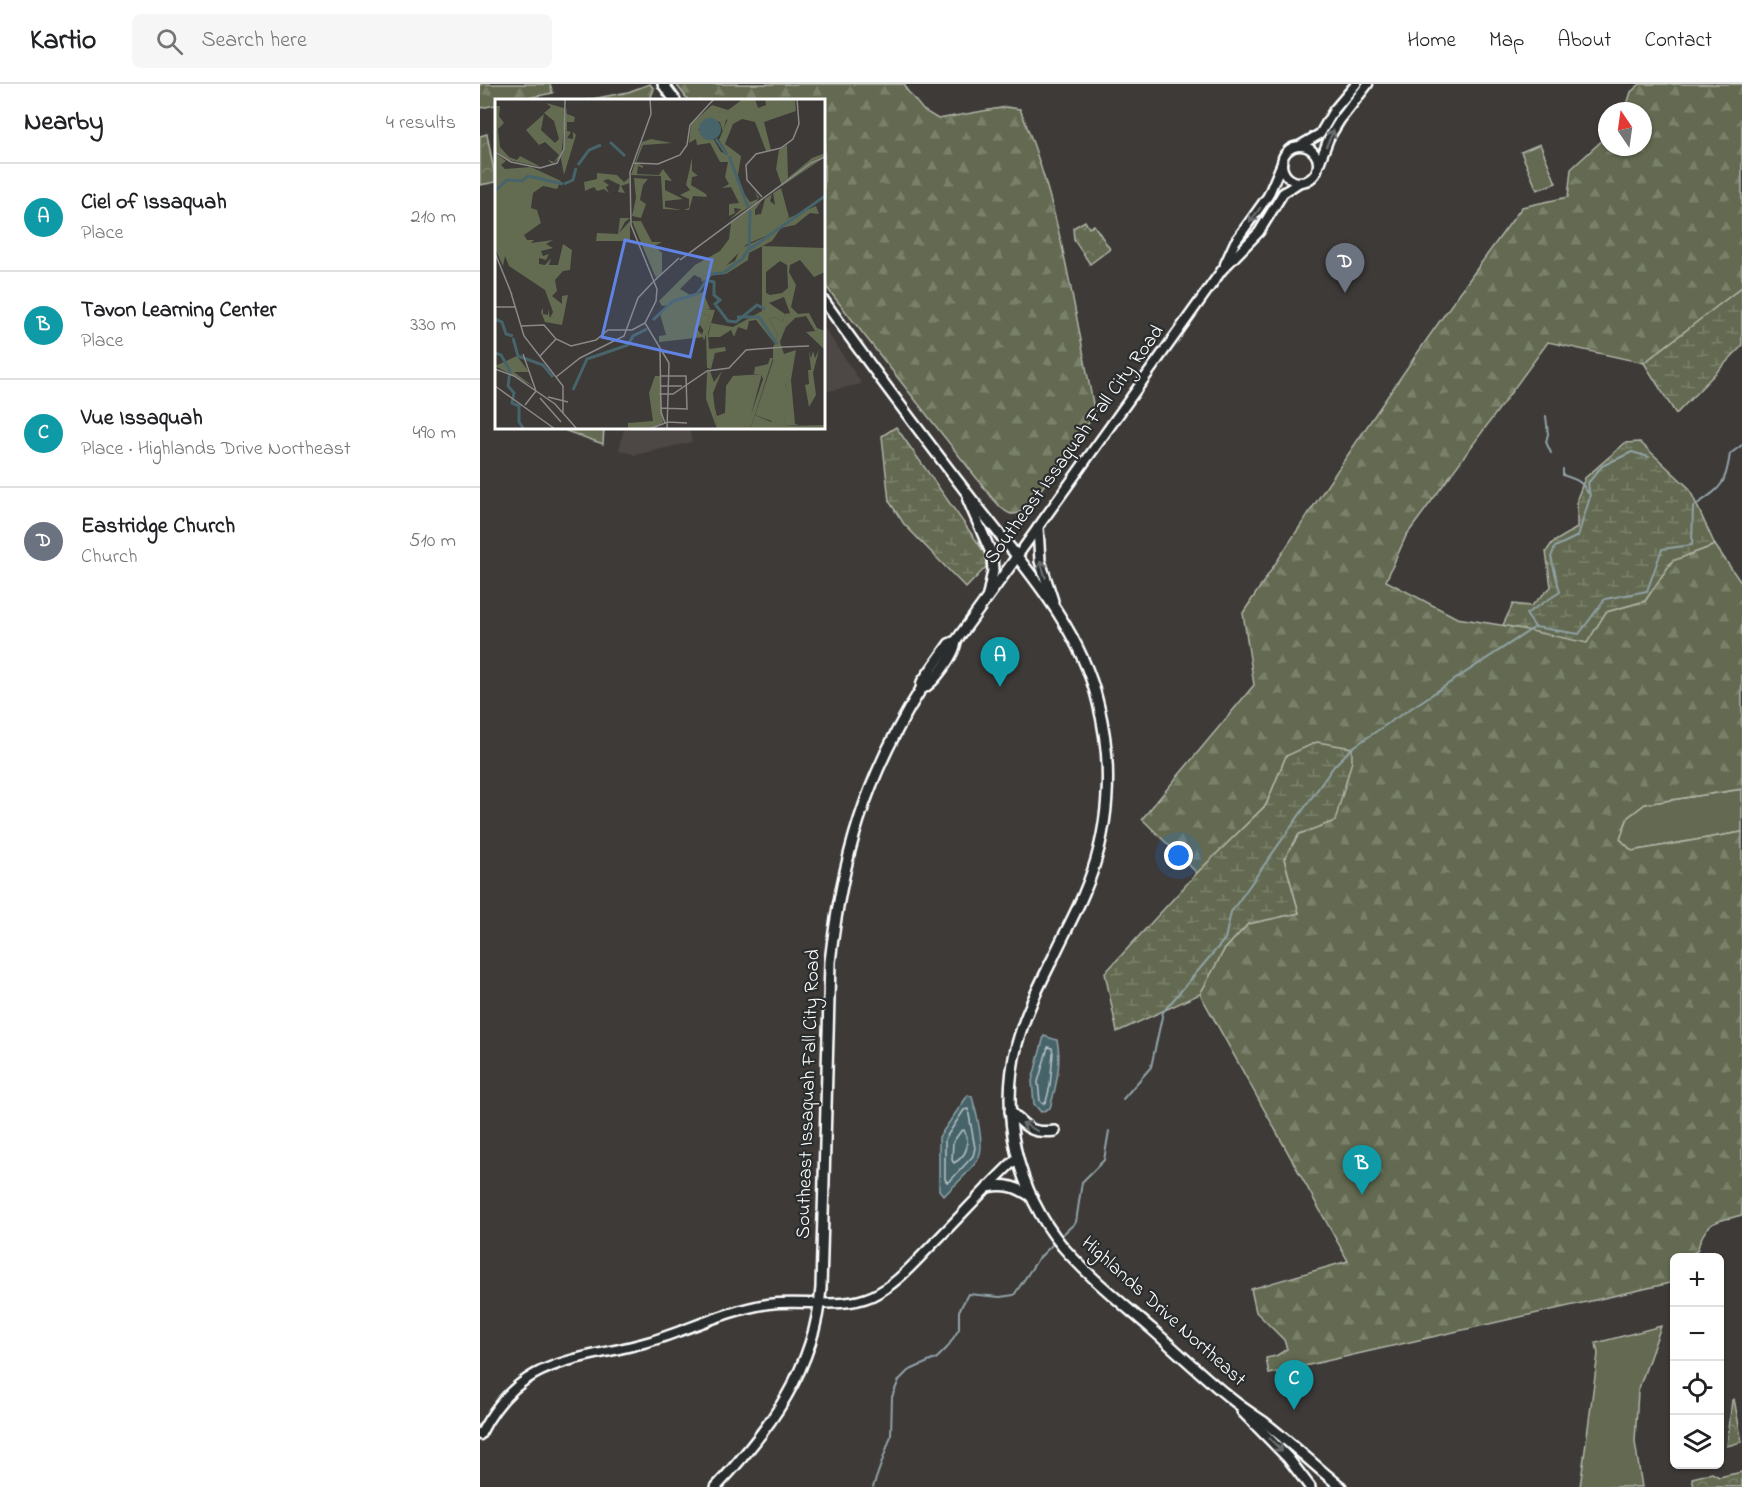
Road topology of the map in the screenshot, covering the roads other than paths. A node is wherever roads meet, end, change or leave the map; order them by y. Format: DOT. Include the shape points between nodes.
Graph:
graph roads {
  1 [pos="663,84"];
  2 [pos="1356,84"];
  3 [pos="1368,84"];
  4 [pos="674,99"];
  5 [pos="1301,145"];
  6 [pos="1282,163"];
  7 [pos="1318,164"];
  8 [pos="1300,182"];
  9 [pos="1222,270"];
  10 [pos="825,302"];
  11 [pos="962,487"];
  12 [pos="1038,528"];
  13 [pos="1016,558"];
  14 [pos="988,597"];
  15 [pos="1055,609"];
  16 [pos="1010,1111"];
  17 [pos="1055,1131"];
  18 [pos="1017,1158"];
  19 [pos="988,1187"];
  20 [pos="1032,1197"];
  21 [pos="820,1303"];
  22 [pos="1235,1402"];
  23 [pos="480,1435"];
  24 [pos="716,1487"];
  25 [pos="1310,1487"];
  26 [pos="1341,1487"];
  1 -- 4 [label="main road"];
  2 -- 5 [label="street" via="1320,134"];
  7 -- 3 [label="street, one-way" via="1336,126"];
  5 -- 6 [label="street" via="1286,152"];
  5 -- 7 [label="street" via="1314,151"];
  6 -- 8 [label="street" via="1285,174"];
  6 -- 9 [label="street, Southeast Issaquah Fall City Road, one-way" via="1268,196 1235,242"];
  7 -- 8 [label="street" via="1314,176"];
  8 -- 9 [label="street, Southeast Issaquah Fall City Road" via="1283,193 1259,232"];
  9 -- 12 [label="street, Southeast Issaquah Fall City Road"];
  10 -- 11 [label="main road"];
  11 -- 13 [label="main road, Highlands Drive Northeast"];
  11 -- 14 [label="main road" via="992,555"];
  12 -- 13 [label="street, Southeast Issaquah Fall City Road"];
  15 -- 12 [label="main road, one-way" via="1040,561"];
  13 -- 14 [label="main road, Southeast Issaquah Fall City Road"];
  13 -- 15 [label="main road, Highlands Drive Northeast"];
  14 -- 21 [label="main road, Southeast Issaquah Fall City Road" via="956,641 956,648 927,687 921,689 892,738 862,807 848,854 830,962"];
  15 -- 16 [label="main road, Highlands Drive Northeast" via="1083,656 1099,704 1107,754 1106,821 1084,893 1020,1034 1011,1076"];
  17 -- 16 [label="main road, one-way" via="1032,1130"];
  16 -- 18 [label="main road, Highlands Drive Northeast"];
  18 -- 19 [label="street"];
  18 -- 20 [label="main road, Highlands Drive Northeast"];
  19 -- 20 [label="main road" via="1008,1185"];
  19 -- 21 [label="street" via="880,1292 849,1302"];
  20 -- 22 [label="main road, Highlands Drive Northeast" via="1056,1238 1074,1259"];
  21 -- 23 [label="street" via="755,1306 649,1341 558,1362 512,1389 491,1413"];
  21 -- 24 [label="main road, Southeast Issaquah Fall City Road" via="810,1347 782,1407"];
  22 -- 25 [label="main road, one-way"];
  22 -- 26 [label="main road, Highlands Drive Northeast"];
}
